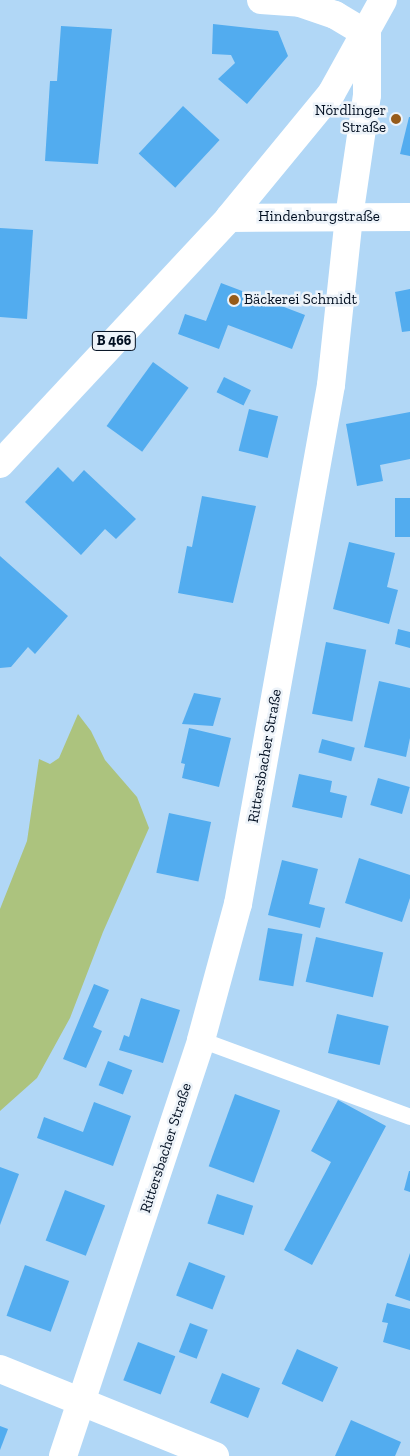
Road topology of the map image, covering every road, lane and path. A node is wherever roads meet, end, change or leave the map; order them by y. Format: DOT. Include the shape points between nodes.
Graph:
graph roads {
  1 [pos="261,0"];
  2 [pos="383,0"];
  3 [pos="367,34"];
  4 [pos="349,217"];
  5 [pos="410,217"];
  6 [pos="229,218"];
  7 [pos="0,464"];
  8 [pos="201,1040"];
  9 [pos="410,1117"];
  10 [pos="0,1369"];
  11 [pos="83,1401"];
  12 [pos="63,1456"];
  13 [pos="215,1456"];
  1 -- 3 [label="main road" via="300,3 335,15"];
  2 -- 3 [label="main road, B 466"];
  3 -- 4 [label="main road, Rittersbacher Straße" via="367,95"];
  3 -- 6 [label="main road, B 466" via="331,94"];
  4 -- 5 [label="main road, Hindenburgstraße"];
  4 -- 6 [label="main road, Hindenburgstraße"];
  4 -- 8 [label="main road, Rittersbacher Straße" via="332,385 238,904"];
  6 -- 7 [label="main road, B 466"];
  8 -- 9 [label="lane"];
  8 -- 11 [label="main road, Rittersbacher Straße"];
  10 -- 11 [label="main road"];
  11 -- 12 [label="main road, Rittersbacher Straße"];
  11 -- 13 [label="main road"];
}
